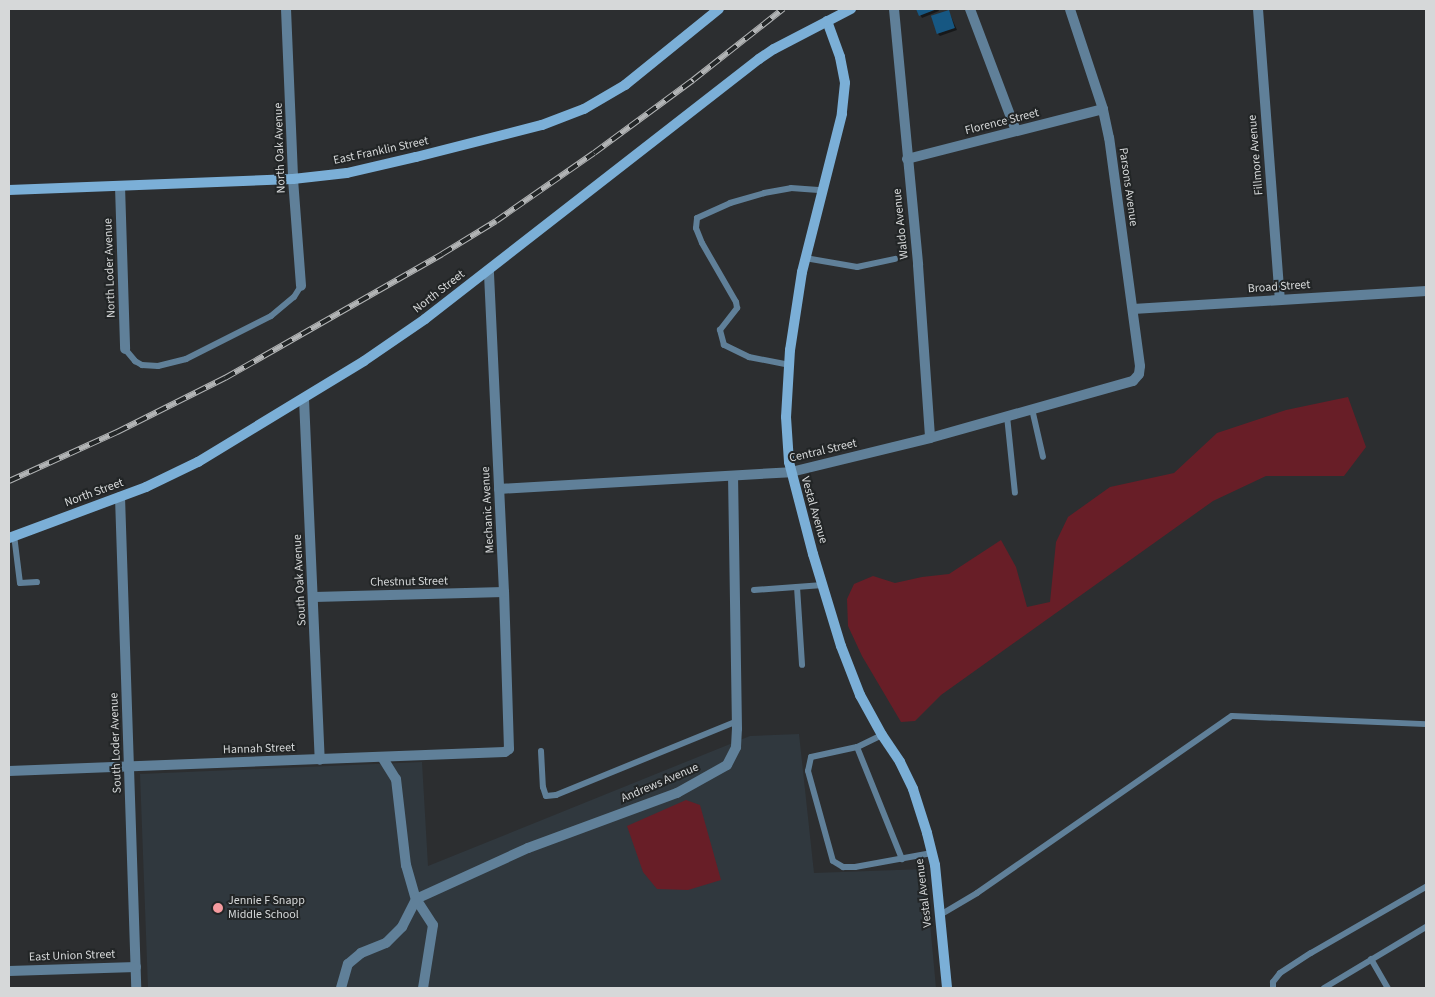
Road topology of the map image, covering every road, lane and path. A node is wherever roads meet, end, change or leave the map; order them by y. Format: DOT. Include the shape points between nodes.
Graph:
graph roads {
  1 [pos="286,9"];
  2 [pos="719,9"];
  3 [pos="851,9"];
  4 [pos="894,9"];
  5 [pos="970,9"];
  6 [pos="1070,9"];
  7 [pos="1258,9"];
  8 [pos="826,21"];
  9 [pos="1103,110"];
  10 [pos="1016,131"];
  11 [pos="907,158"];
  12 [pos="293,179"];
  13 [pos="120,186"];
  14 [pos="9,190"];
  15 [pos="822,190"];
  16 [pos="805,258"];
  17 [pos="896,259"];
  18 [pos="488,270"];
  19 [pos="301,286"];
  20 [pos="1426,290"];
  21 [pos="1280,299"];
  22 [pos="1132,309"];
  23 [pos="125,349"];
  24 [pos="790,365"];
  25 [pos="1138,374"];
  26 [pos="304,399"];
  27 [pos="1032,409"];
  28 [pos="1007,416"];
  29 [pos="930,438"];
  30 [pos="1043,458"];
  31 [pos="791,472"];
  32 [pos="733,476"];
  33 [pos="499,489"];
  34 [pos="1015,493"];
  35 [pos="120,497"];
  36 [pos="12,536"];
  37 [pos="37,582"];
  38 [pos="823,585"];
  39 [pos="797,587"];
  40 [pos="754,590"];
  41 [pos="504,592"];
  42 [pos="314,597"];
  43 [pos="802,665"];
  44 [pos="737,721"];
  45 [pos="1426,724"];
  46 [pos="882,735"];
  47 [pos="857,747"];
  48 [pos="509,749"];
  49 [pos="541,751"];
  50 [pos="382,757"];
  51 [pos="320,760"];
  52 [pos="130,767"];
  53 [pos="9,771"];
  54 [pos="932,853"];
  55 [pos="902,859"];
  56 [pos="1426,887"];
  57 [pos="416,899"];
  58 [pos="940,916"];
  59 [pos="1426,927"];
  60 [pos="1371,959"];
  61 [pos="136,967"];
  62 [pos="9,971"];
  63 [pos="136,988"];
  64 [pos="341,988"];
  65 [pos="423,988"];
  66 [pos="947,988"];
  67 [pos="1273,988"];
  68 [pos="1324,988"];
  69 [pos="1388,988"];
  1 -- 12 [label="street, North Oak Avenue"];
  2 -- 12 [label="street, East Franklin Street" via="625,85 584,109 542,125 384,165"];
  3 -- 8 [label="street, North Street"];
  4 -- 11 [label="street, Waldo Avenue"];
  5 -- 10 [label="street"];
  6 -- 9 [label="street, Parsons Avenue"];
  7 -- 21 [label="street, Fillmore Avenue"];
  8 -- 15 [label="street, Vestal Avenue" via="840,56 845,83 842,114"];
  8 -- 18 [label="street, North Street" via="759,59"];
  9 -- 10 [label="street, Florence Street"];
  9 -- 22 [label="street, Parsons Avenue"];
  10 -- 11 [label="street, Florence Street"];
  11 -- 29 [label="street, Waldo Avenue"];
  12 -- 13 [label="street, East Franklin Street"];
  12 -- 19 [label="street, North Oak Avenue"];
  13 -- 14 [label="street, East Franklin Street"];
  13 -- 23 [label="street, North Loder Avenue"];
  15 -- 16 [label="street, Vestal Avenue"];
  15 -- 24 [label="lane" via="791,188 764,193 730,203 697,218 696,228 702,243 736,302 737,308 720,330 724,346 749,357"];
  16 -- 17 [label="lane" via="857,267"];
  16 -- 24 [label="street, Vestal Avenue"];
  18 -- 26 [label="street, North Street" via="425,319"];
  18 -- 33 [label="street, Mechanic Avenue"];
  19 -- 23 [label="lane" via="294,297 270,316 186,359 158,366 142,365 135,362"];
  20 -- 21 [label="street, Broad Street"];
  21 -- 22 [label="street, Broad Street"];
  22 -- 25 [label="street, Parsons Avenue"];
  24 -- 31 [label="street, Vestal Avenue" via="786,417"];
  25 -- 27 [label="street, Central Street" via="1134,381"];
  26 -- 35 [label="street, North Street" via="198,462"];
  26 -- 42 [label="street, South Oak Avenue"];
  27 -- 28 [label="street, Central Street"];
  27 -- 30 [label="lane"];
  28 -- 29 [label="street, Central Street"];
  28 -- 34 [label="lane"];
  29 -- 31 [label="street, Central Street"];
  31 -- 32 [label="street, Central Street"];
  31 -- 38 [label="street, Vestal Avenue"];
  32 -- 33 [label="street, Central Street"];
  32 -- 44 [label="street, Andrews Avenue"];
  33 -- 41 [label="street, Mechanic Avenue"];
  35 -- 36 [label="street, North Street"];
  35 -- 52 [label="street, South Loder Avenue"];
  36 -- 37 [label="lane" via="20,583"];
  38 -- 39 [label="lane"];
  38 -- 46 [label="street, Vestal Avenue" via="860,696"];
  39 -- 40 [label="lane"];
  39 -- 43 [label="lane"];
  41 -- 42 [label="street, Chestnut Street"];
  41 -- 48 [label="street, Mechanic Avenue"];
  42 -- 51 [label="street, South Oak Avenue"];
  44 -- 49 [label="lane" via="556,796 546,796 542,787"];
  44 -- 57 [label="street, Andrews Avenue" via="733,755 727,765 708,777 677,793 528,848"];
  45 -- 58 [label="lane" via="1232,716"];
  46 -- 47 [label="lane"];
  46 -- 54 [label="street, Vestal Avenue" via="913,789"];
  47 -- 55 [label="lane"];
  47 -- 55 [label="lane" via="811,757 808,771 833,861 843,867 855,867"];
  48 -- 50 [label="street, Hannah Street" via="505,752"];
  50 -- 51 [label="street, Hannah Street"];
  50 -- 57 [label="street" via="396,779 406,865"];
  51 -- 52 [label="street, Hannah Street"];
  52 -- 53 [label="street, Hannah Street"];
  52 -- 61 [label="street, South Loder Avenue"];
  54 -- 55 [label="lane"];
  54 -- 58 [label="street, Vestal Avenue"];
  56 -- 67 [label="lane" via="1311,952 1280,973 1273,982"];
  57 -- 64 [label="street" via="402,927 386,943 361,953 348,964"];
  57 -- 65 [label="street" via="433,926"];
  58 -- 66 [label="street, Vestal Avenue"];
  59 -- 60 [label="lane"];
  60 -- 68 [label="lane"];
  60 -- 69 [label="lane"];
  61 -- 62 [label="street, East Union Street"];
  61 -- 63 [label="street, South Loder Avenue"];
}
